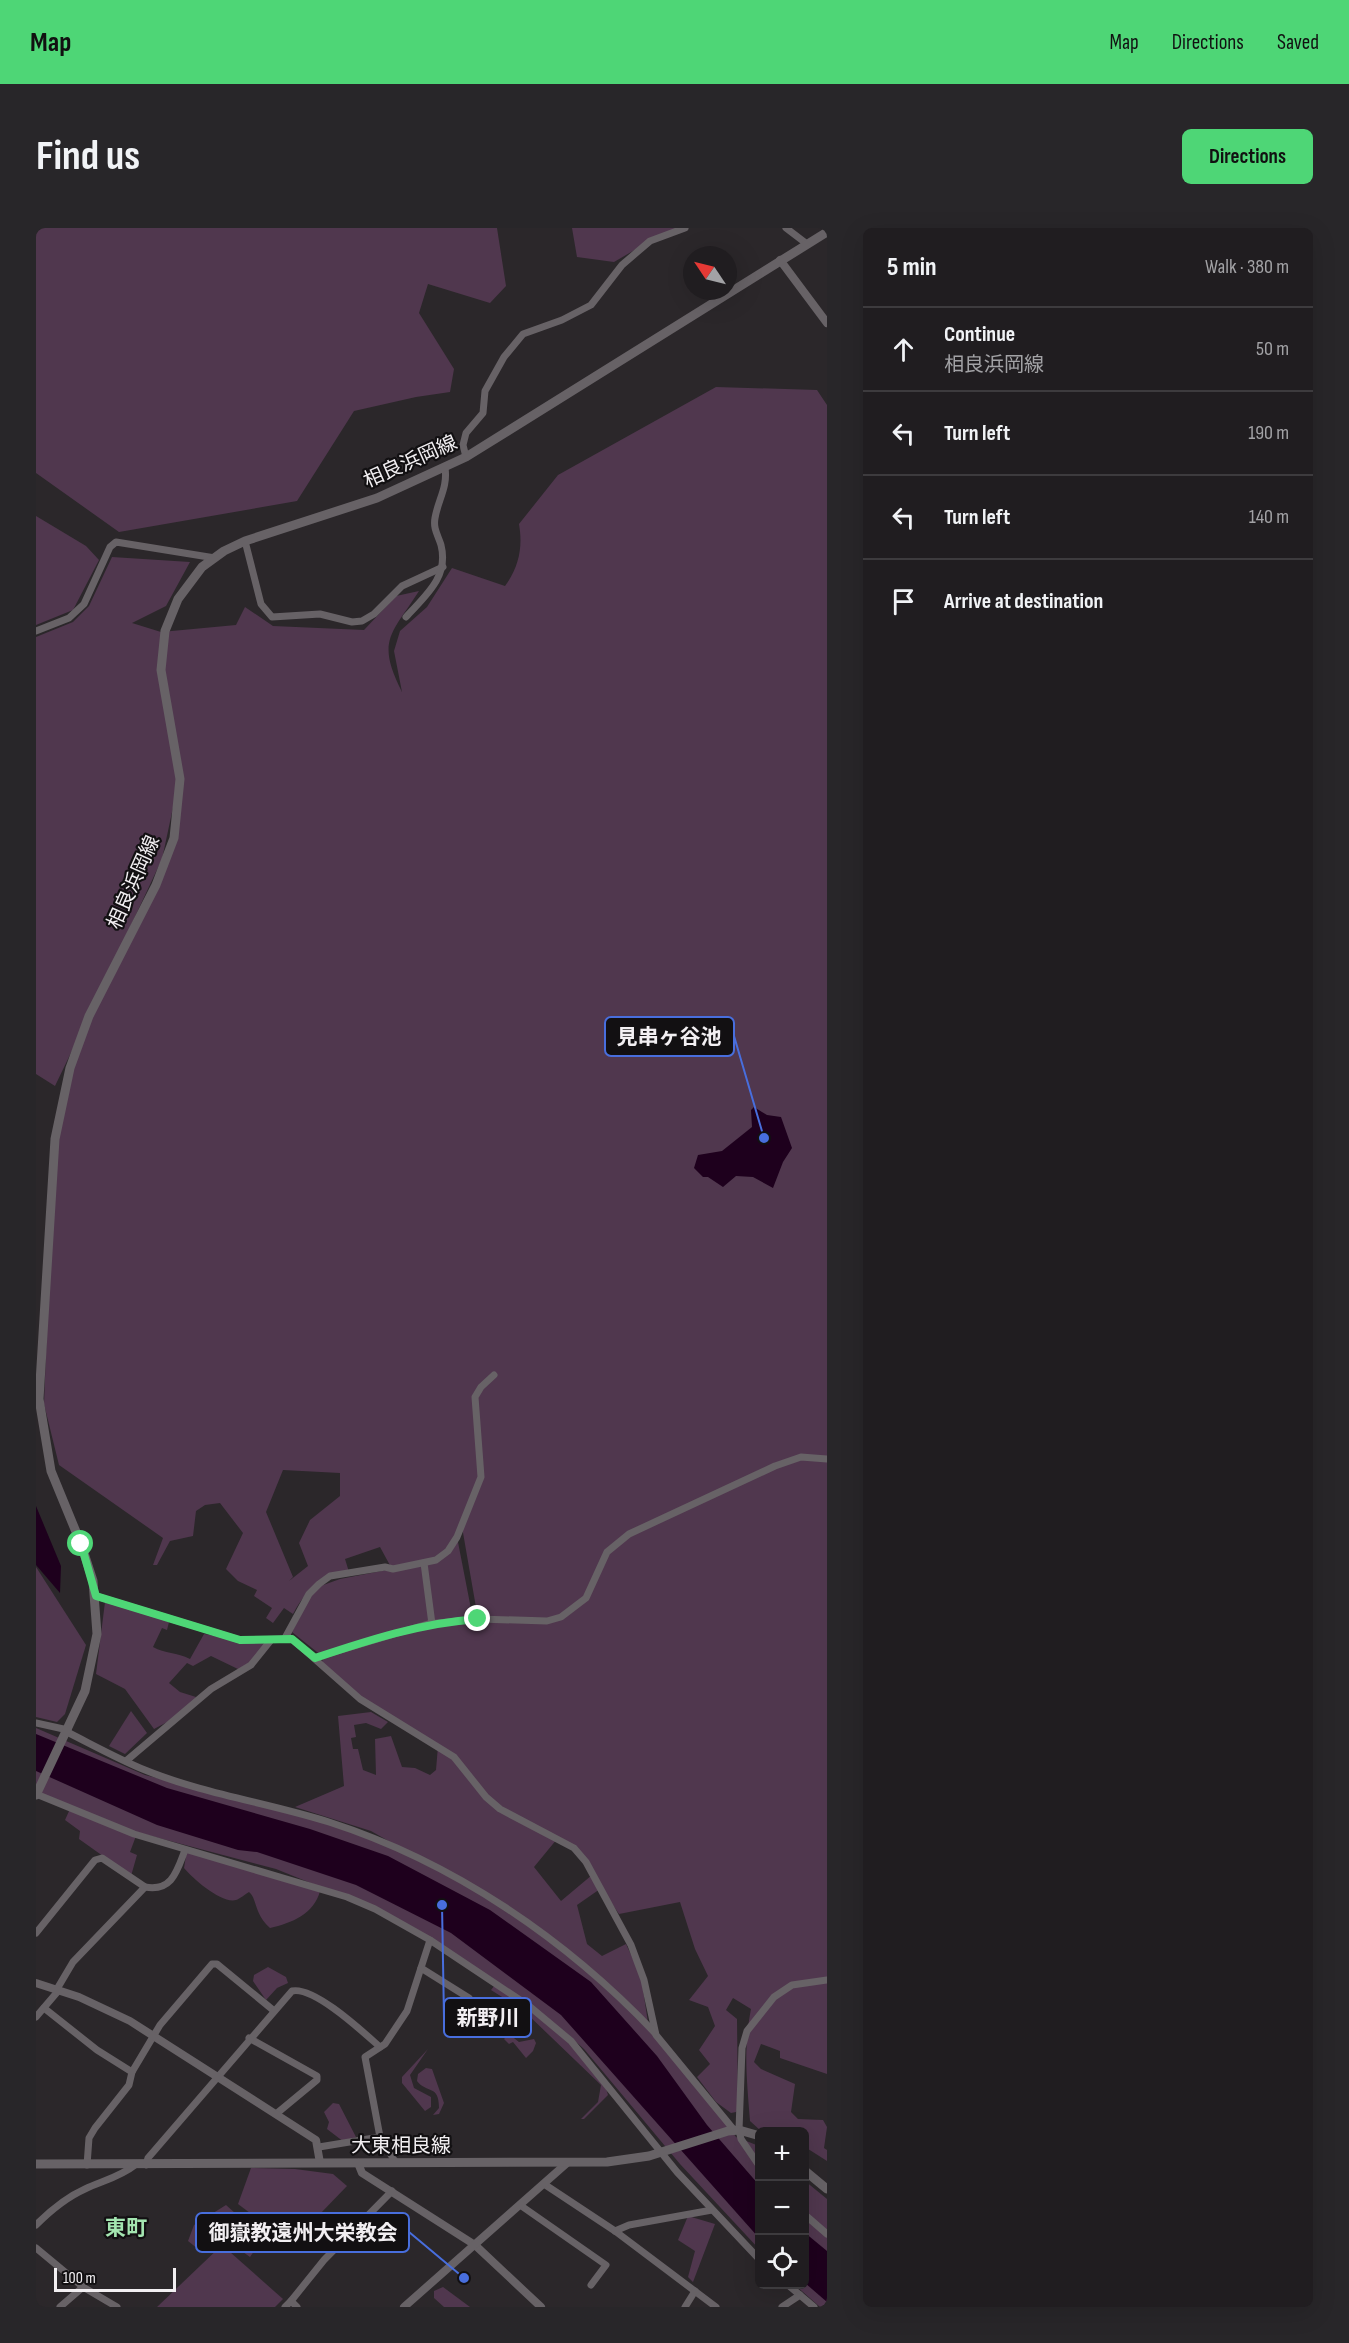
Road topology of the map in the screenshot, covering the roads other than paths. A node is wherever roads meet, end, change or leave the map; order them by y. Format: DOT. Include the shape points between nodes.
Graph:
graph roads {
  1 [pos="685,228"];
  2 [pos="786,228"];
  3 [pos="827,232"];
  4 [pos="807,244"];
  5 [pos="780,260"];
  6 [pos="827,323"];
  7 [pos="466,457"];
  8 [pos="445,468"];
  9 [pos="246,541"];
  10 [pos="215,558"];
  11 [pos="443,567"];
  12 [pos="406,617"];
  13 [pos="36,631"];
  14 [pos="38,1369"];
  15 [pos="494,1375"];
  16 [pos="827,1460"];
  17 [pos="423,1563"];
  18 [pos="96,1596"];
  19 [pos="432,1624"];
  20 [pos="285,1638"];
  21 [pos="271,1640"];
  22 [pos="315,1658"];
  23 [pos="36,1723"];
  24 [pos="67,1732"];
  25 [pos="126,1761"];
  26 [pos="37,1793"];
  27 [pos="184,1850"];
  28 [pos="145,1887"];
  29 [pos="36,1933"];
  30 [pos="430,1940"];
  31 [pos="421,1968"];
  32 [pos="827,1980"];
  33 [pos="36,1983"];
  34 [pos="58,1990"];
  35 [pos="469,1998"];
  36 [pos="44,2008"];
  37 [pos="273,2010"];
  38 [pos="36,2017"];
  39 [pos="153,2035"];
  40 [pos="656,2035"];
  41 [pos="249,2038"];
  42 [pos="380,2047"];
  43 [pos="132,2072"];
  44 [pos="215,2078"];
  45 [pos="276,2114"];
  46 [pos="734,2130"];
  47 [pos="755,2135"];
  48 [pos="380,2137"];
  49 [pos="319,2147"];
  50 [pos="664,2151"];
  51 [pos="755,2161"];
  52 [pos="320,2163"];
  53 [pos="358,2163"];
  54 [pos="396,2163"];
  55 [pos="567,2163"];
  56 [pos="36,2164"];
  57 [pos="87,2165"];
  58 [pos="135,2165"];
  59 [pos="146,2165"];
  60 [pos="809,2174"];
  61 [pos="544,2184"];
  62 [pos="827,2189"];
  63 [pos="393,2191"];
  64 [pos="520,2205"];
  65 [pos="712,2210"];
  66 [pos="809,2218"];
  67 [pos="36,2225"];
  68 [pos="615,2231"];
  69 [pos="827,2234"];
  70 [pos="475,2245"];
  71 [pos="36,2248"];
  72 [pos="755,2256"];
  73 [pos="591,2285"];
  74 [pos="83,2287"];
  75 [pos="793,2289"];
  76 [pos="695,2291"];
  77 [pos="800,2295"];
  78 [pos="291,2305"];
  79 [pos="60,2307"];
  80 [pos="117,2307"];
  81 [pos="404,2307"];
  82 [pos="541,2307"];
  83 [pos="685,2307"];
  84 [pos="716,2307"];
  85 [pos="782,2307"];
  86 [pos="814,2307"];
  1 -- 7 [label="street" via="650,241 622,265 591,304 523,334 504,357 485,391 483,413 466,433"];
  2 -- 4 [label="street"];
  3 -- 4 [label="main road, 相良浜岡線"];
  4 -- 5 [label="main road, 相良浜岡線"];
  5 -- 6 [label="street"];
  5 -- 7 [label="main road, 相良浜岡線"];
  7 -- 8 [label="main road, 相良浜岡線"];
  8 -- 9 [label="main road, 相良浜岡線" via="376,498"];
  8 -- 11 [label="street" via="446,488 434,529 441,544"];
  9 -- 10 [label="main road, 相良浜岡線"];
  9 -- 11 [label="street" via="261,604 272,617 320,614 362,621 402,586"];
  10 -- 13 [label="street" via="116,542 76,613"];
  10 -- 14 [label="main road, 相良浜岡線" via="192,578 178,599 162,649 163,687 180,779 174,838 156,885 89,1016 62,1102 50,1201"];
  11 -- 12 [label="street" via="436,584"];
  14 -- 18 [label="main road, 相良浜岡線" via="46,1453 81,1544"];
  15 -- 17 [label="street" via="475,1397 481,1477 448,1551"];
  16 -- 19 [label="street" via="801,1457 775,1466 628,1534 607,1552 586,1598 561,1617 547,1621 478,1619"];
  17 -- 19 [label="street"];
  17 -- 20 [label="street" via="330,1576 309,1594"];
  18 -- 21 [label="street" via="240,1640"];
  18 -- 24 [label="main road, 相良浜岡線" via="97,1634 91,1671"];
  19 -- 22 [label="street"];
  20 -- 21 [label="street"];
  20 -- 22 [label="street"];
  21 -- 25 [label="street" via="251,1665 211,1689"];
  22 -- 40 [label="street" via="360,1699 454,1757 500,1809 574,1848 586,1862 631,1945 644,1980"];
  23 -- 24 [label="street"];
  24 -- 25 [label="street"];
  24 -- 26 [label="main road, 相良浜岡線"];
  25 -- 40 [label="street" via="204,1789 330,1823 417,1857 518,1917 592,1971"];
  26 -- 27 [label="street" via="134,1834"];
  27 -- 28 [label="street" via="174,1878 166,1886"];
  27 -- 30 [label="street" via="348,1897"];
  28 -- 29 [label="street" via="102,1858 95,1860"];
  28 -- 34 [label="street" via="73,1962"];
  30 -- 31 [label="street"];
  30 -- 50 [label="street" via="529,2006 571,2041"];
  31 -- 35 [label="street"];
  31 -- 42 [label="street" via="407,2011"];
  32 -- 46 [label="street" via="792,1985 774,1997 747,2031"];
  33 -- 34 [label="street"];
  34 -- 36 [label="street"];
  34 -- 39 [label="street" via="95,2003"];
  36 -- 38 [label="street"];
  36 -- 43 [label="street"];
  37 -- 39 [label="street" via="217,1964 212,1964"];
  37 -- 41 [label="street"];
  37 -- 42 [label="street" via="298,1989 351,2020"];
  39 -- 43 [label="street"];
  39 -- 44 [label="street"];
  40 -- 46 [label="street"];
  41 -- 44 [label="street"];
  41 -- 45 [label="street" via="317,2076"];
  42 -- 48 [label="street" via="365,2057"];
  43 -- 57 [label="street" via="129,2085 89,2138"];
  44 -- 45 [label="street"];
  44 -- 59 [label="street"];
  45 -- 49 [label="street" via="316,2140"];
  46 -- 47 [label="main road"];
  46 -- 50 [label="main road, 大東相良線"];
  46 -- 51 [label="street"];
  48 -- 49 [label="street"];
  48 -- 54 [label="street"];
  49 -- 52 [label="street"];
  50 -- 55 [label="main road, 大東相良線" via="607,2162"];
  50 -- 65 [label="street"];
  52 -- 53 [label="main road, 大東相良線"];
  52 -- 59 [label="main road, 大東相良線"];
  53 -- 54 [label="main road, 大東相良線"];
  53 -- 63 [label="street" via="362,2173"];
  54 -- 55 [label="main road, 大東相良線"];
  55 -- 61 [label="street"];
  56 -- 57 [label="main road, 大東相良線"];
  57 -- 58 [label="main road, 大東相良線"];
  58 -- 59 [label="main road, 大東相良線"];
  58 -- 67 [label="street" via="123,2175 84,2189"];
  60 -- 62 [label="main road"];
  61 -- 64 [label="street"];
  61 -- 68 [label="street"];
  63 -- 70 [label="street"];
  63 -- 78 [label="street" via="324,2260"];
  64 -- 70 [label="street"];
  64 -- 73 [label="street" via="606,2265"];
  65 -- 68 [label="street"];
  65 -- 72 [label="street"];
  66 -- 69 [label="street"];
  68 -- 76 [label="street"];
  70 -- 81 [label="street"];
  70 -- 82 [label="street"];
  71 -- 74 [label="street"];
  74 -- 79 [label="street"];
  74 -- 80 [label="street"];
  75 -- 77 [label="street"];
  76 -- 83 [label="street"];
  76 -- 84 [label="street"];
  77 -- 85 [label="street"];
  77 -- 86 [label="street"];
}
